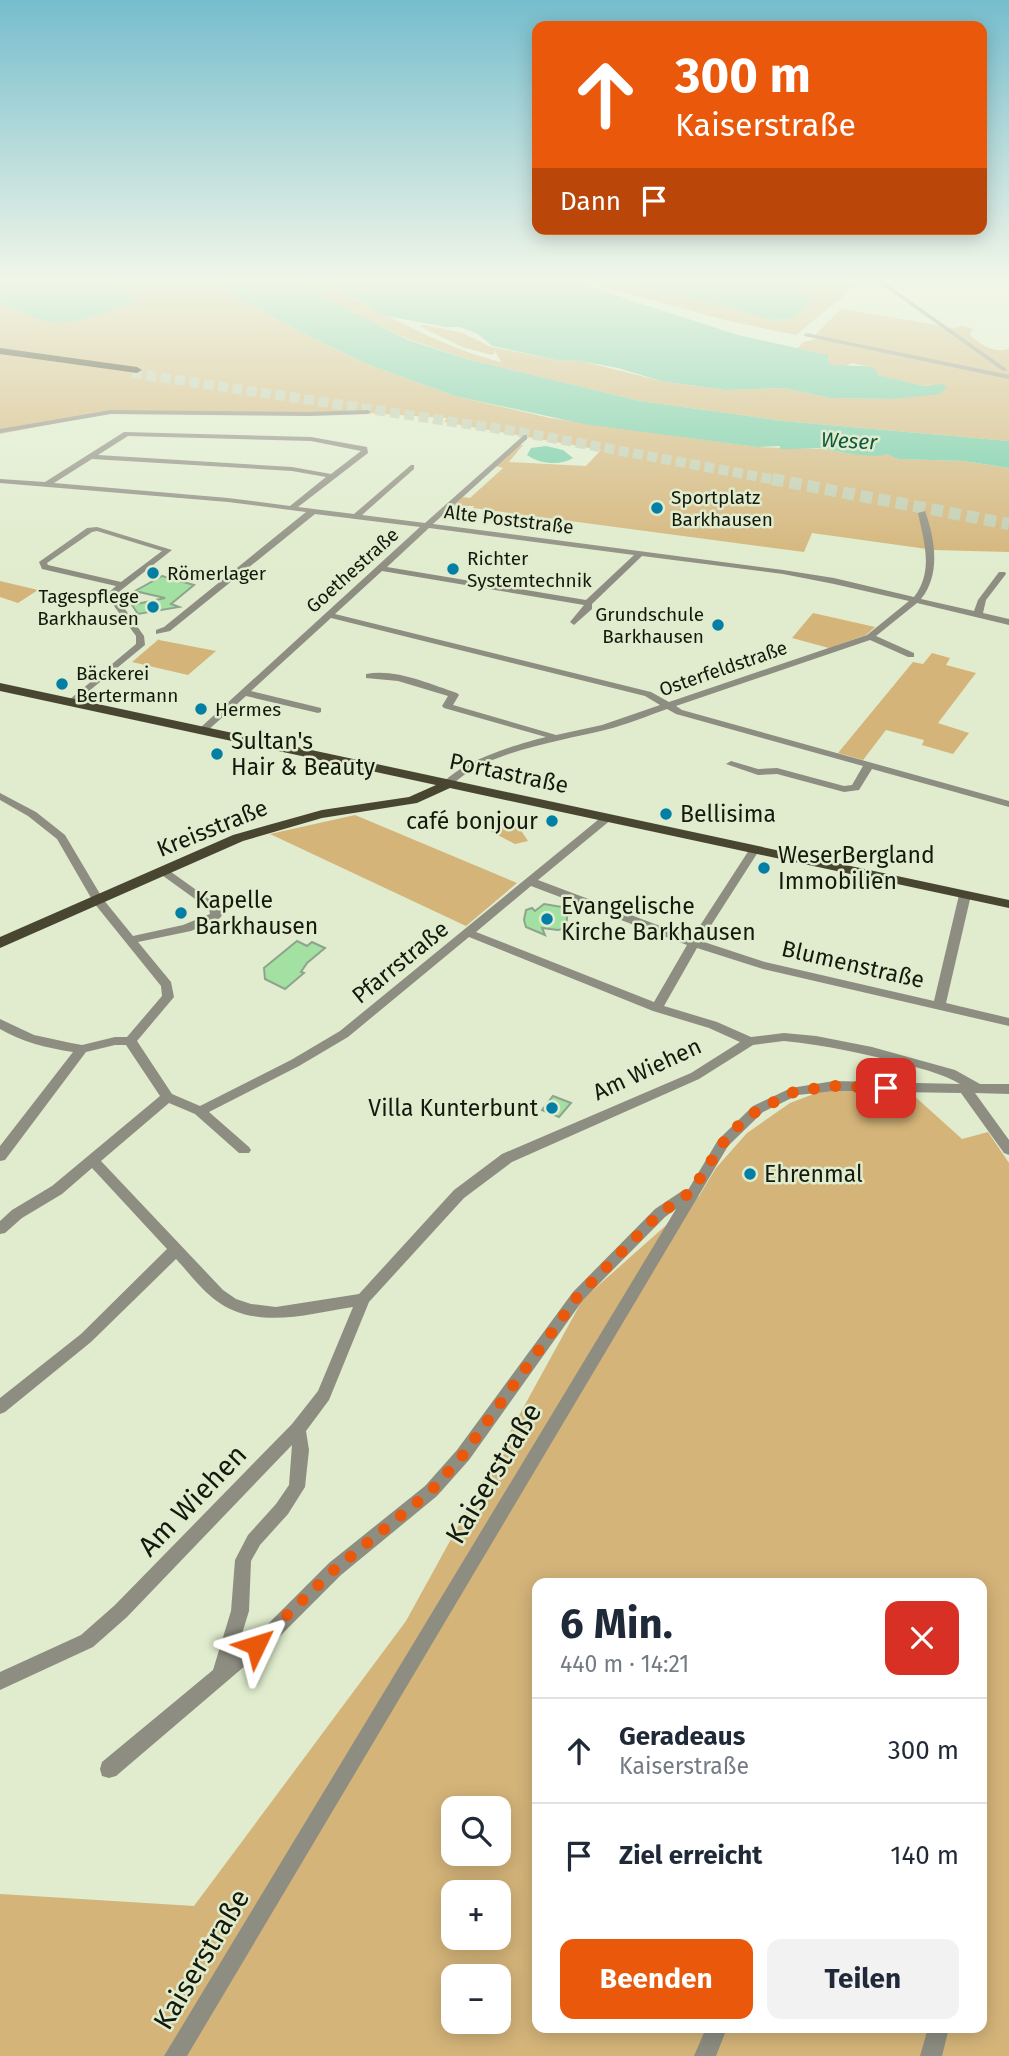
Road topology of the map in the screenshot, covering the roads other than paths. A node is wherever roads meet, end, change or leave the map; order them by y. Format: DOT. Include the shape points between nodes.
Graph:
graph roads {
  1 [pos="368,412"];
  2 [pos="0,431"];
  3 [pos="524,437"];
  4 [pos="91,457"];
  5 [pos="411,467"];
  6 [pos="331,476"];
  7 [pos="0,481"];
  8 [pos="48,484"];
  9 [pos="292,508"];
  10 [pos="313,511"];
  11 [pos="922,513"];
  12 [pos="355,517"];
  13 [pos="426,526"];
  14 [pos="640,554"];
  15 [pos="380,568"];
  16 [pos="1002,574"];
  17 [pos="122,585"];
  18 [pos="917,599"];
  19 [pos="588,603"];
  20 [pos="978,614"];
  21 [pos="329,615"];
  22 [pos="574,622"];
  23 [pos="1009,622"];
  24 [pos="159,632"];
  25 [pos="870,637"];
  26 [pos="911,655"];
  27 [pos="369,676"];
  28 [pos="0,687"];
  29 [pos="243,692"];
  30 [pos="72,702"];
  31 [pos="665,706"];
  32 [pos="318,710"];
  33 [pos="203,730"];
  34 [pos="556,738"];
  35 [pos="731,764"];
  36 [pos="869,765"];
  37 [pos="448,783"];
  38 [pos="0,796"];
  39 [pos="1009,804"];
  40 [pos="608,817"];
  41 [pos="755,849"];
  42 [pos="163,871"];
  43 [pos="532,882"];
  44 [pos="965,895"];
  45 [pos="98,901"];
  46 [pos="1009,904"];
  47 [pos="469,933"];
  48 [pos="133,940"];
  49 [pos="0,943"];
  50 [pos="694,943"];
  51 [pos="939,1006"];
  52 [pos="657,1008"];
  53 [pos="1009,1022"];
  54 [pos="0,1023"];
  55 [pos="130,1041"];
  56 [pos="750,1041"];
  57 [pos="82,1048"];
  58 [pos="1009,1089"];
  59 [pos="972,1090"];
  60 [pos="167,1097"];
  61 [pos="200,1111"];
  62 [pos="244,1150"];
  63 [pos="1009,1150"];
  64 [pos="0,1156"];
  65 [pos="93,1161"];
  66 [pos="691,1192"];
  67 [pos="0,1229"];
  68 [pos="175,1251"];
  69 [pos="363,1299"];
  70 [pos="0,1407"];
  71 [pos="298,1429"];
  72 [pos="221,1673"];
  73 [pos="0,1681"];
  74 [pos="109,1769"];
  75 [pos="715,2033"];
  76 [pos="938,2033"];
  77 [pos="175,2056"];
  78 [pos="705,2056"];
  79 [pos="931,2056"];
  1 -- 2 [label="street" via="111,412"];
  3 -- 13 [label="street, Goethestraße"];
  4 -- 6 [label="street" via="292,469"];
  4 -- 6 [label="street" via="127,434 311,439 364,449"];
  4 -- 8 [label="street"];
  5 -- 12 [label="street"];
  6 -- 9 [label="street"];
  7 -- 8 [label="street, Alte Poststraße"];
  8 -- 9 [label="street, Alte Poststraße"];
  9 -- 10 [label="street, Alte Poststraße"];
  10 -- 12 [label="street, Alte Poststraße"];
  10 -- 24 [label="street"];
  11 -- 18 [label="street, Osterfeldstraße" via="932,558"];
  12 -- 13 [label="street, Alte Poststraße"];
  13 -- 14 [label="street, Alte Poststraße"];
  13 -- 15 [label="street, Goethestraße"];
  14 -- 18 [label="street, Alte Poststraße" via="802,575"];
  14 -- 19 [label="street"];
  15 -- 19 [label="street"];
  15 -- 21 [label="street, Goethestraße"];
  16 -- 20 [label="street" via="982,600"];
  17 -- 17 [label="street" via="167,548 93,529 42,564"];
  17 -- 30 [label="street" via="110,595 140,636 141,645"];
  18 -- 20 [label="street, Alte Poststraße"];
  18 -- 25 [label="street, Osterfeldstraße"];
  19 -- 22 [label="street"];
  20 -- 23 [label="street, Alte Poststraße"];
  21 -- 29 [label="street, Goethestraße"];
  21 -- 31 [label="street" via="648,694"];
  25 -- 26 [label="street"];
  25 -- 31 [label="street, Osterfeldstraße"];
  27 -- 34 [label="street" via="405,680 454,695 447,706"];
  28 -- 30 [label="main road, Portastraße"];
  29 -- 32 [label="street"];
  29 -- 33 [label="street, Goethestraße"];
  30 -- 33 [label="main road, Portastraße"];
  31 -- 34 [label="street, Osterfeldstraße"];
  31 -- 36 [label="street"];
  33 -- 37 [label="main road, Portastraße"];
  34 -- 37 [label="street, Osterfeldstraße" via="475,765"];
  35 -- 36 [label="street" via="844,789 855,788"];
  36 -- 39 [label="street"];
  37 -- 40 [label="main road, Portastraße"];
  37 -- 42 [label="main road, Kreisstraße" via="423,799 400,805 349,809 272,827"];
  38 -- 45 [label="street" via="61,837"];
  40 -- 41 [label="main road, Portastraße"];
  40 -- 43 [label="street, Pfarrstraße"];
  41 -- 44 [label="main road, Portastraße"];
  41 -- 50 [label="street"];
  42 -- 45 [label="main road, Kreisstraße"];
  42 -- 48 [label="street" via="214,906 216,915 182,929"];
  43 -- 47 [label="street, Pfarrstraße"];
  43 -- 50 [label="street, Blumenstraße"];
  44 -- 46 [label="main road, Portastraße"];
  44 -- 51 [label="street"];
  45 -- 48 [label="street"];
  45 -- 49 [label="main road, Kreisstraße"];
  47 -- 52 [label="street"];
  47 -- 61 [label="street, Pfarrstraße" via="344,1034"];
  48 -- 55 [label="street" via="170,991"];
  50 -- 51 [label="street, Blumenstraße" via="763,965"];
  50 -- 52 [label="street"];
  51 -- 53 [label="street, Blumenstraße"];
  52 -- 56 [label="street"];
  54 -- 57 [label="street" via="43,1044"];
  55 -- 57 [label="street"];
  55 -- 60 [label="street"];
  56 -- 59 [label="street, Am Wiehen" via="806,1039 872,1051 951,1073"];
  56 -- 69 [label="street, Am Wiehen" via="695,1076 507,1158 459,1194"];
  57 -- 64 [label="street"];
  58 -- 59 [label="street, Kaiserstraße"];
  59 -- 63 [label="street"];
  59 -- 66 [label="street, Kaiserstraße" via="834,1086 779,1097 740,1124"];
  60 -- 61 [label="street"];
  60 -- 65 [label="street"];
  61 -- 62 [label="street"];
  65 -- 67 [label="street"];
  65 -- 68 [label="street"];
  66 -- 72 [label="street" via="660,1213 578,1296 463,1455 431,1491 335,1569 273,1631"];
  66 -- 77 [label="street, Kaiserstraße"];
  68 -- 69 [label="street" via="218,1294 250,1310 276,1313"];
  68 -- 70 [label="street" via="86,1338"];
  69 -- 71 [label="street, Am Wiehen" via="324,1395"];
  71 -- 72 [label="street" via="297,1486 243,1560 240,1611"];
  71 -- 73 [label="street, Am Wiehen" via="87,1641"];
  72 -- 74 [label="street"];
  75 -- 78 [label="street"];
  76 -- 79 [label="street"];
}
